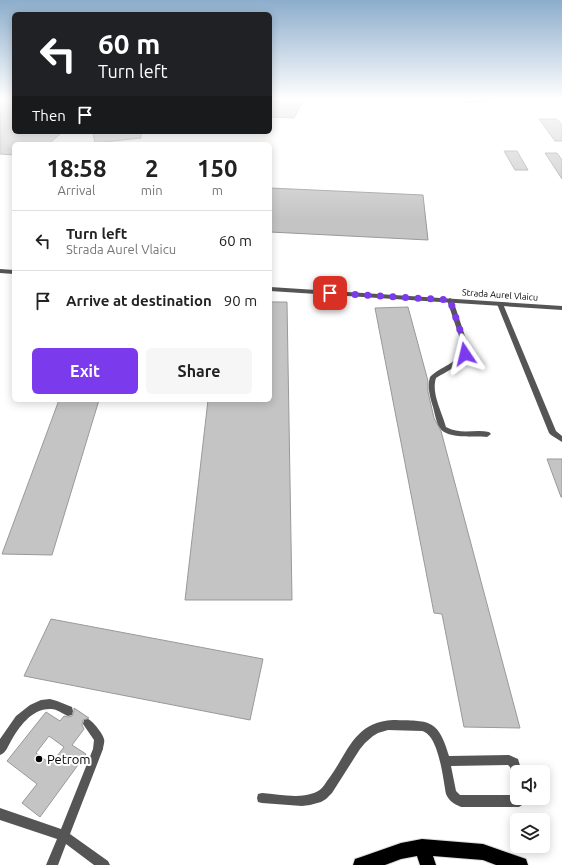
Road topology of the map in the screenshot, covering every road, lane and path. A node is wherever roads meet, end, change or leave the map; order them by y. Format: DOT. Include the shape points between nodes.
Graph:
graph roads {
  1 [pos="0,271"];
  2 [pos="12,272"];
  3 [pos="272,289"];
  4 [pos="450,300"];
  5 [pos="500,304"];
  6 [pos="562,308"];
  7 [pos="487,434"];
  8 [pos="562,439"];
  9 [pos="68,711"];
  10 [pos="88,724"];
  11 [pos="0,750"];
  12 [pos="444,761"];
  13 [pos="515,765"];
  14 [pos="262,798"];
  15 [pos="510,802"];
  16 [pos="0,814"];
  17 [pos="64,836"];
  18 [pos="422,847"];
  19 [pos="52,865"];
  20 [pos="104,865"];
  21 [pos="361,865"];
  22 [pos="428,865"];
  23 [pos="520,865"];
  1 -- 2 [label="street"];
  3 -- 4 [label="street, Strada Aurel Vlaicu"];
  4 -- 5 [label="street, Strada Aurel Vlaicu"];
  4 -- 7 [label="lane" via="466,348 465,354 430,380 432,390 443,428 454,433"];
  5 -- 6 [label="street, Strada Aurel Vlaicu"];
  5 -- 8 [label="lane" via="553,433"];
  9 -- 11 [label="lane" via="52,704 39,706 26,714 16,725"];
  10 -- 17 [label="lane" via="99,739 98,749"];
  12 -- 13 [label="lane" via="509,760"];
  12 -- 14 [label="lane" via="437,736 430,728 390,725 371,729 360,740 322,795 312,800"];
  12 -- 15 [label="lane" via="451,794 456,800"];
  16 -- 17 [label="lane"];
  17 -- 19 [label="lane"];
  17 -- 20 [label="lane"];
  18 -- 21 [label="main road"];
  18 -- 22 [label="main road"];
  18 -- 23 [label="main road" via="483,852"];
}
